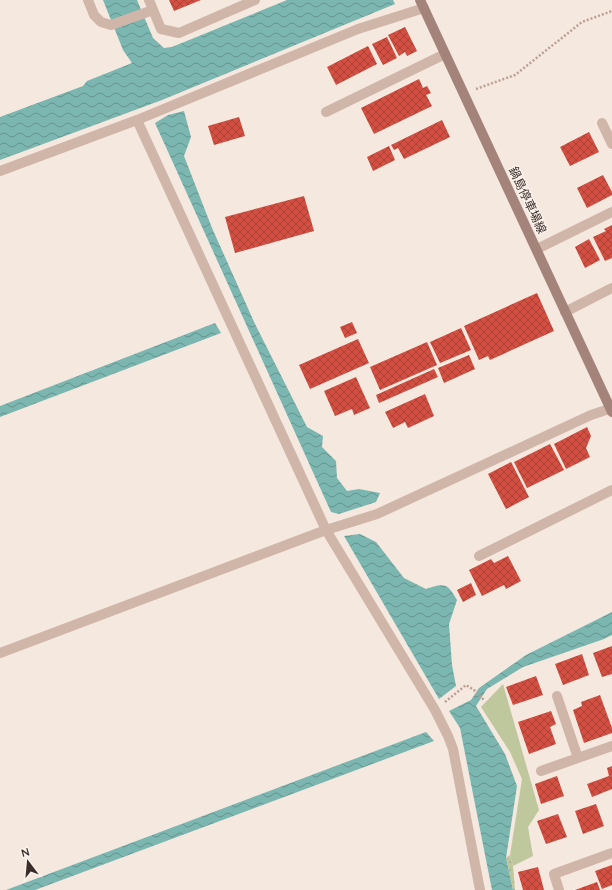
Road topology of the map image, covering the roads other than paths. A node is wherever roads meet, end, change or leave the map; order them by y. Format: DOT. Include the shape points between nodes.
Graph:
graph roads {
  1 [pos="88,0"];
  2 [pos="149,0"];
  3 [pos="255,0"];
  4 [pos="422,4"];
  5 [pos="150,11"];
  6 [pos="445,54"];
  7 [pos="326,112"];
  8 [pos="137,120"];
  9 [pos="602,123"];
  10 [pos="612,144"];
  11 [pos="0,171"];
  12 [pos="612,212"];
  13 [pos="537,249"];
  14 [pos="612,288"];
  15 [pos="566,312"];
  16 [pos="612,409"];
  17 [pos="612,490"];
  18 [pos="326,530"];
  19 [pos="479,556"];
  20 [pos="0,653"];
  21 [pos="557,696"];
  22 [pos="612,746"];
  23 [pos="578,758"];
  24 [pos="541,771"];
  25 [pos="612,853"];
  26 [pos="480,890"];
  27 [pos="559,890"];
  1 -- 5 [label="street" via="94,15 101,22 111,25"];
  2 -- 5 [label="street"];
  3 -- 5 [label="street" via="179,33 161,29"];
  4 -- 6 [label="main road, 鍋島停車場線"];
  4 -- 8 [label="street"];
  6 -- 7 [label="street"];
  6 -- 13 [label="main road, 鍋島停車場線"];
  8 -- 11 [label="street"];
  8 -- 18 [label="street"];
  9 -- 10 [label="street"];
  12 -- 13 [label="street"];
  13 -- 15 [label="main road, 鍋島停車場線"];
  14 -- 15 [label="street"];
  15 -- 16 [label="main road, 鍋島停車場線"];
  16 -- 18 [label="street" via="590,415 377,514"];
  17 -- 19 [label="street"];
  18 -- 20 [label="street"];
  18 -- 26 [label="street" via="435,710 448,736 453,749"];
  21 -- 23 [label="street"];
  22 -- 23 [label="street"];
  23 -- 24 [label="street"];
  25 -- 27 [label="street" via="554,874"];
}
